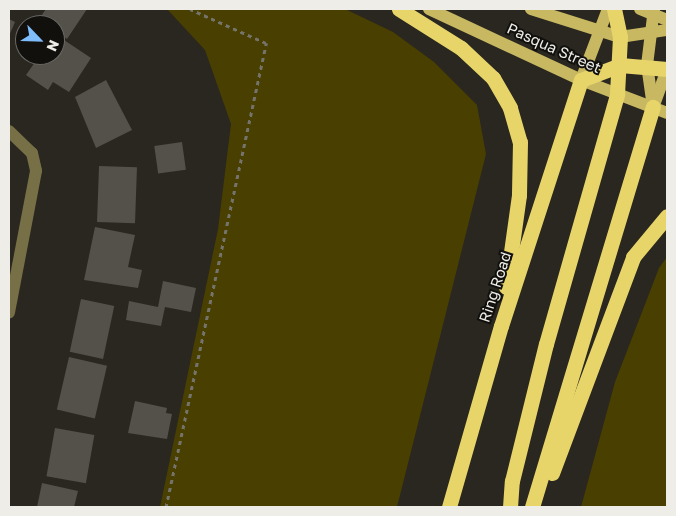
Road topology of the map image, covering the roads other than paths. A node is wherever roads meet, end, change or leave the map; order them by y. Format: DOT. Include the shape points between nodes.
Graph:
graph roads {
  1 [pos="399,9"];
  2 [pos="429,9"];
  3 [pos="531,9"];
  4 [pos="608,9"];
  5 [pos="614,9"];
  6 [pos="640,9"];
  7 [pos="654,11"];
  8 [pos="667,20"];
  9 [pos="667,30"];
  10 [pos="598,34"];
  11 [pos="648,36"];
  12 [pos="620,37"];
  13 [pos="620,65"];
  14 [pos="647,65"];
  15 [pos="667,70"];
  16 [pos="581,80"];
  17 [pos="617,94"];
  18 [pos="660,110"];
  19 [pos="9,131"];
  20 [pos="667,216"];
  21 [pos="9,312"];
  22 [pos="501,326"];
  23 [pos="449,507"];
  24 [pos="510,507"];
  25 [pos="532,507"];
  26 [pos="540,507"];
  1 -- 22 [label="highway" via="461,48 493,78 510,108 520,142 519,195"];
  2 -- 16 [label="main road, Pasqua Street"];
  3 -- 10 [label="main road"];
  4 -- 10 [label="main road"];
  5 -- 12 [label="highway"];
  6 -- 7 [label="main road"];
  7 -- 8 [label="main road"];
  7 -- 11 [label="main road"];
  9 -- 11 [label="main road"];
  10 -- 12 [label="main road"];
  10 -- 16 [label="main road"];
  11 -- 12 [label="main road"];
  11 -- 14 [label="main road"];
  12 -- 13 [label="highway"];
  13 -- 14 [label="highway"];
  13 -- 16 [label="highway"];
  13 -- 17 [label="highway"];
  14 -- 15 [label="highway"];
  14 -- 18 [label="main road"];
  15 -- 18 [label="main road"];
  16 -- 17 [label="main road, Pasqua Street"];
  16 -- 22 [label="highway, Ring Road"];
  17 -- 18 [label="main road, Pasqua Street"];
  17 -- 24 [label="highway" via="525,426"];
  18 -- 25 [label="highway"];
  19 -- 21 [label="street" via="32,153 36,171"];
  20 -- 26 [label="highway" via="633,258"];
  22 -- 23 [label="highway, Ring Road"];
}
